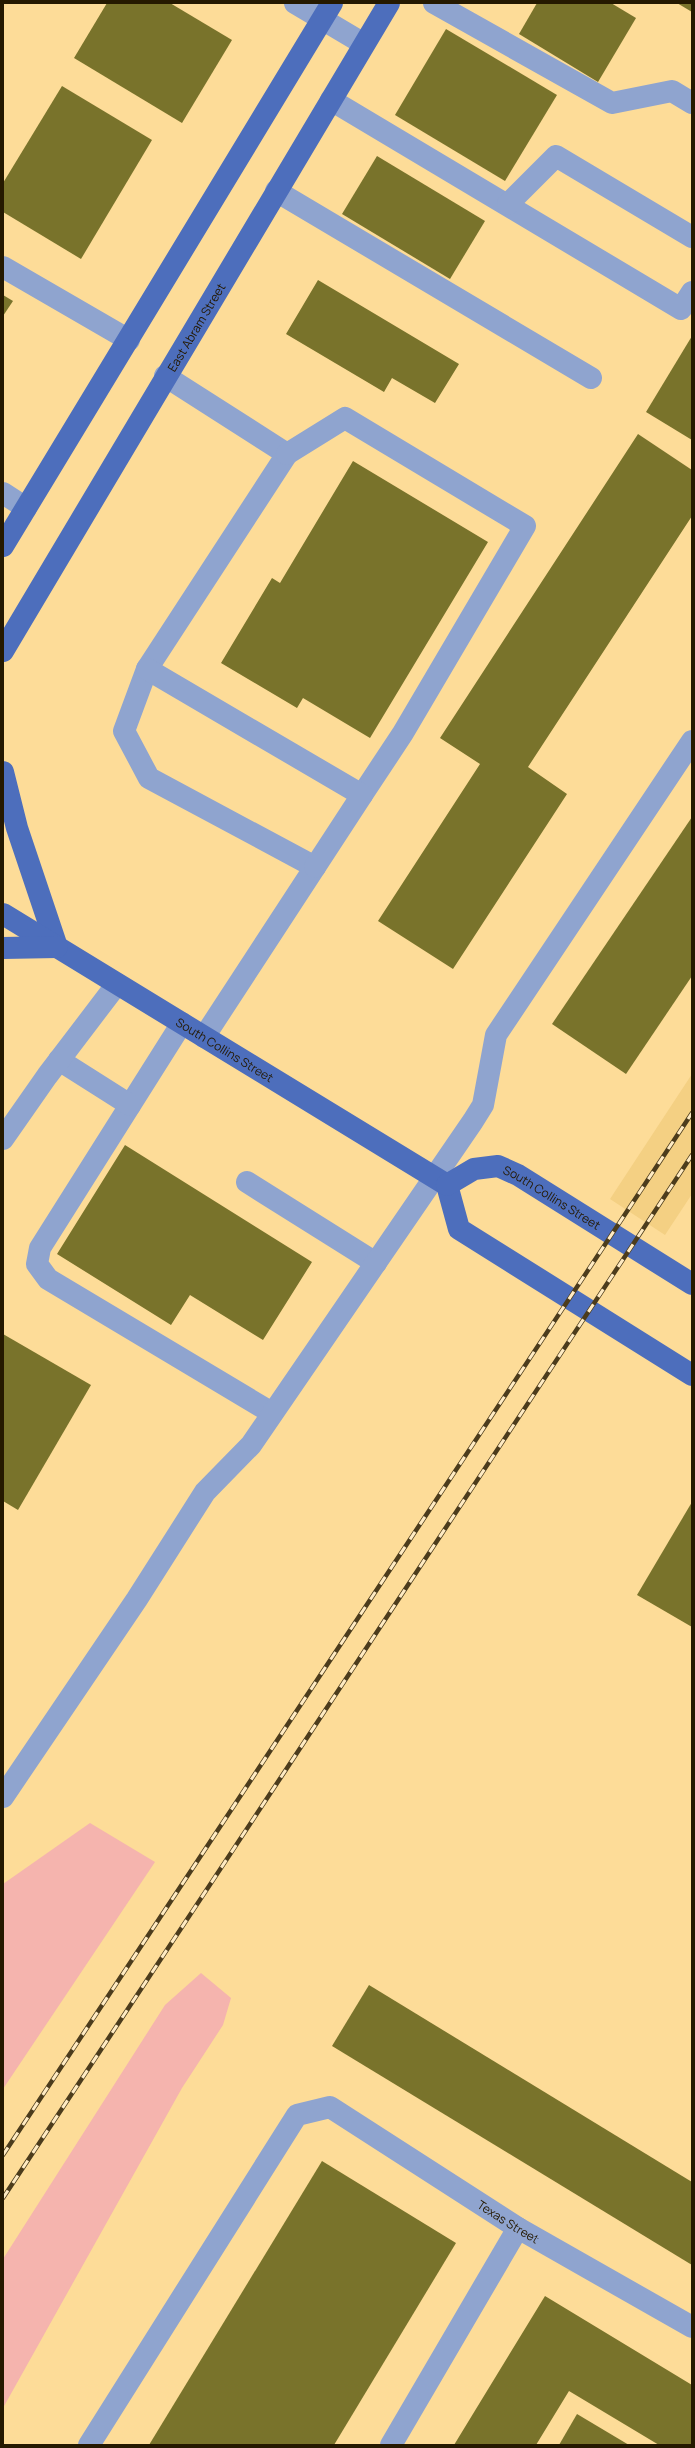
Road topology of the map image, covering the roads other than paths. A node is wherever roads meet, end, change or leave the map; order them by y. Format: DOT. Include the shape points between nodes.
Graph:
graph roads {
  1 [pos="295,3"];
  2 [pos="389,3"];
  3 [pos="434,3"];
  4 [pos="327,11"];
  5 [pos="364,44"];
  6 [pos="331,100"];
  7 [pos="692,102"];
  8 [pos="276,191"];
  9 [pos="508,204"];
  10 [pos="692,237"];
  11 [pos="3,267"];
  12 [pos="692,292"];
  13 [pos="129,340"];
  14 [pos="165,376"];
  15 [pos="591,378"];
  16 [pos="287,454"];
  17 [pos="3,493"];
  18 [pos="26,508"];
  19 [pos="3,546"];
  20 [pos="3,651"];
  21 [pos="147,669"];
  22 [pos="692,741"];
  23 [pos="3,772"];
  24 [pos="362,795"];
  25 [pos="315,867"];
  26 [pos="3,914"];
  27 [pos="57,947"];
  28 [pos="3,948"];
  29 [pos="117,984"];
  30 [pos="182,1023"];
  31 [pos="204,1037"];
  32 [pos="59,1060"];
  33 [pos="130,1105"];
  34 [pos="3,1139"];
  35 [pos="441,1181"];
  36 [pos="247,1182"];
  37 [pos="376,1263"];
  38 [pos="692,1284"];
  39 [pos="692,1375"];
  40 [pos="272,1413"];
  41 [pos="3,1797"];
  42 [pos="518,2228"];
  43 [pos="692,2327"];
  44 [pos="89,2445"];
  45 [pos="391,2445"];
  1 -- 4 [label="street"];
  2 -- 5 [label="main road, East Abram Street"];
  3 -- 7 [label="street" via="612,103 672,91"];
  4 -- 5 [label="street"];
  4 -- 13 [label="main road"];
  5 -- 6 [label="main road, East Abram Street"];
  6 -- 8 [label="main road, East Abram Street"];
  6 -- 9 [label="street"];
  8 -- 14 [label="main road, East Abram Street"];
  8 -- 15 [label="street"];
  9 -- 10 [label="street" via="556,156"];
  9 -- 12 [label="street" via="681,309"];
  11 -- 13 [label="street"];
  13 -- 18 [label="main road"];
  14 -- 16 [label="street"];
  14 -- 20 [label="main road, East Abram Street"];
  16 -- 21 [label="street"];
  16 -- 24 [label="street" via="345,418 525,526 403,733"];
  17 -- 18 [label="street"];
  18 -- 19 [label="main road"];
  21 -- 24 [label="street"];
  21 -- 25 [label="street" via="124,731 149,778"];
  22 -- 35 [label="street" via="496,1035 483,1105"];
  23 -- 27 [label="main road" via="17,828"];
  24 -- 25 [label="street"];
  25 -- 31 [label="street"];
  26 -- 27 [label="main road, South Collins Street"];
  27 -- 28 [label="main road"];
  27 -- 29 [label="main road, South Collins Street"];
  29 -- 30 [label="main road, South Collins Street"];
  29 -- 32 [label="street"];
  30 -- 31 [label="main road, South Collins Street"];
  30 -- 33 [label="street"];
  31 -- 35 [label="main road, South Collins Street"];
  32 -- 33 [label="street"];
  32 -- 34 [label="street"];
  33 -- 40 [label="street" via="40,1248 37,1264 48,1279"];
  35 -- 37 [label="street"];
  35 -- 38 [label="main road, South Collins Street" via="474,1169 498,1166 518,1175"];
  35 -- 39 [label="main road" via="459,1229"];
  36 -- 37 [label="street"];
  37 -- 40 [label="street"];
  40 -- 41 [label="street" via="251,1445 205,1492 137,1599"];
  42 -- 43 [label="street, Texas Street"];
  42 -- 44 [label="street, Texas Street" via="330,2107 297,2116"];
  42 -- 45 [label="street"];
}
